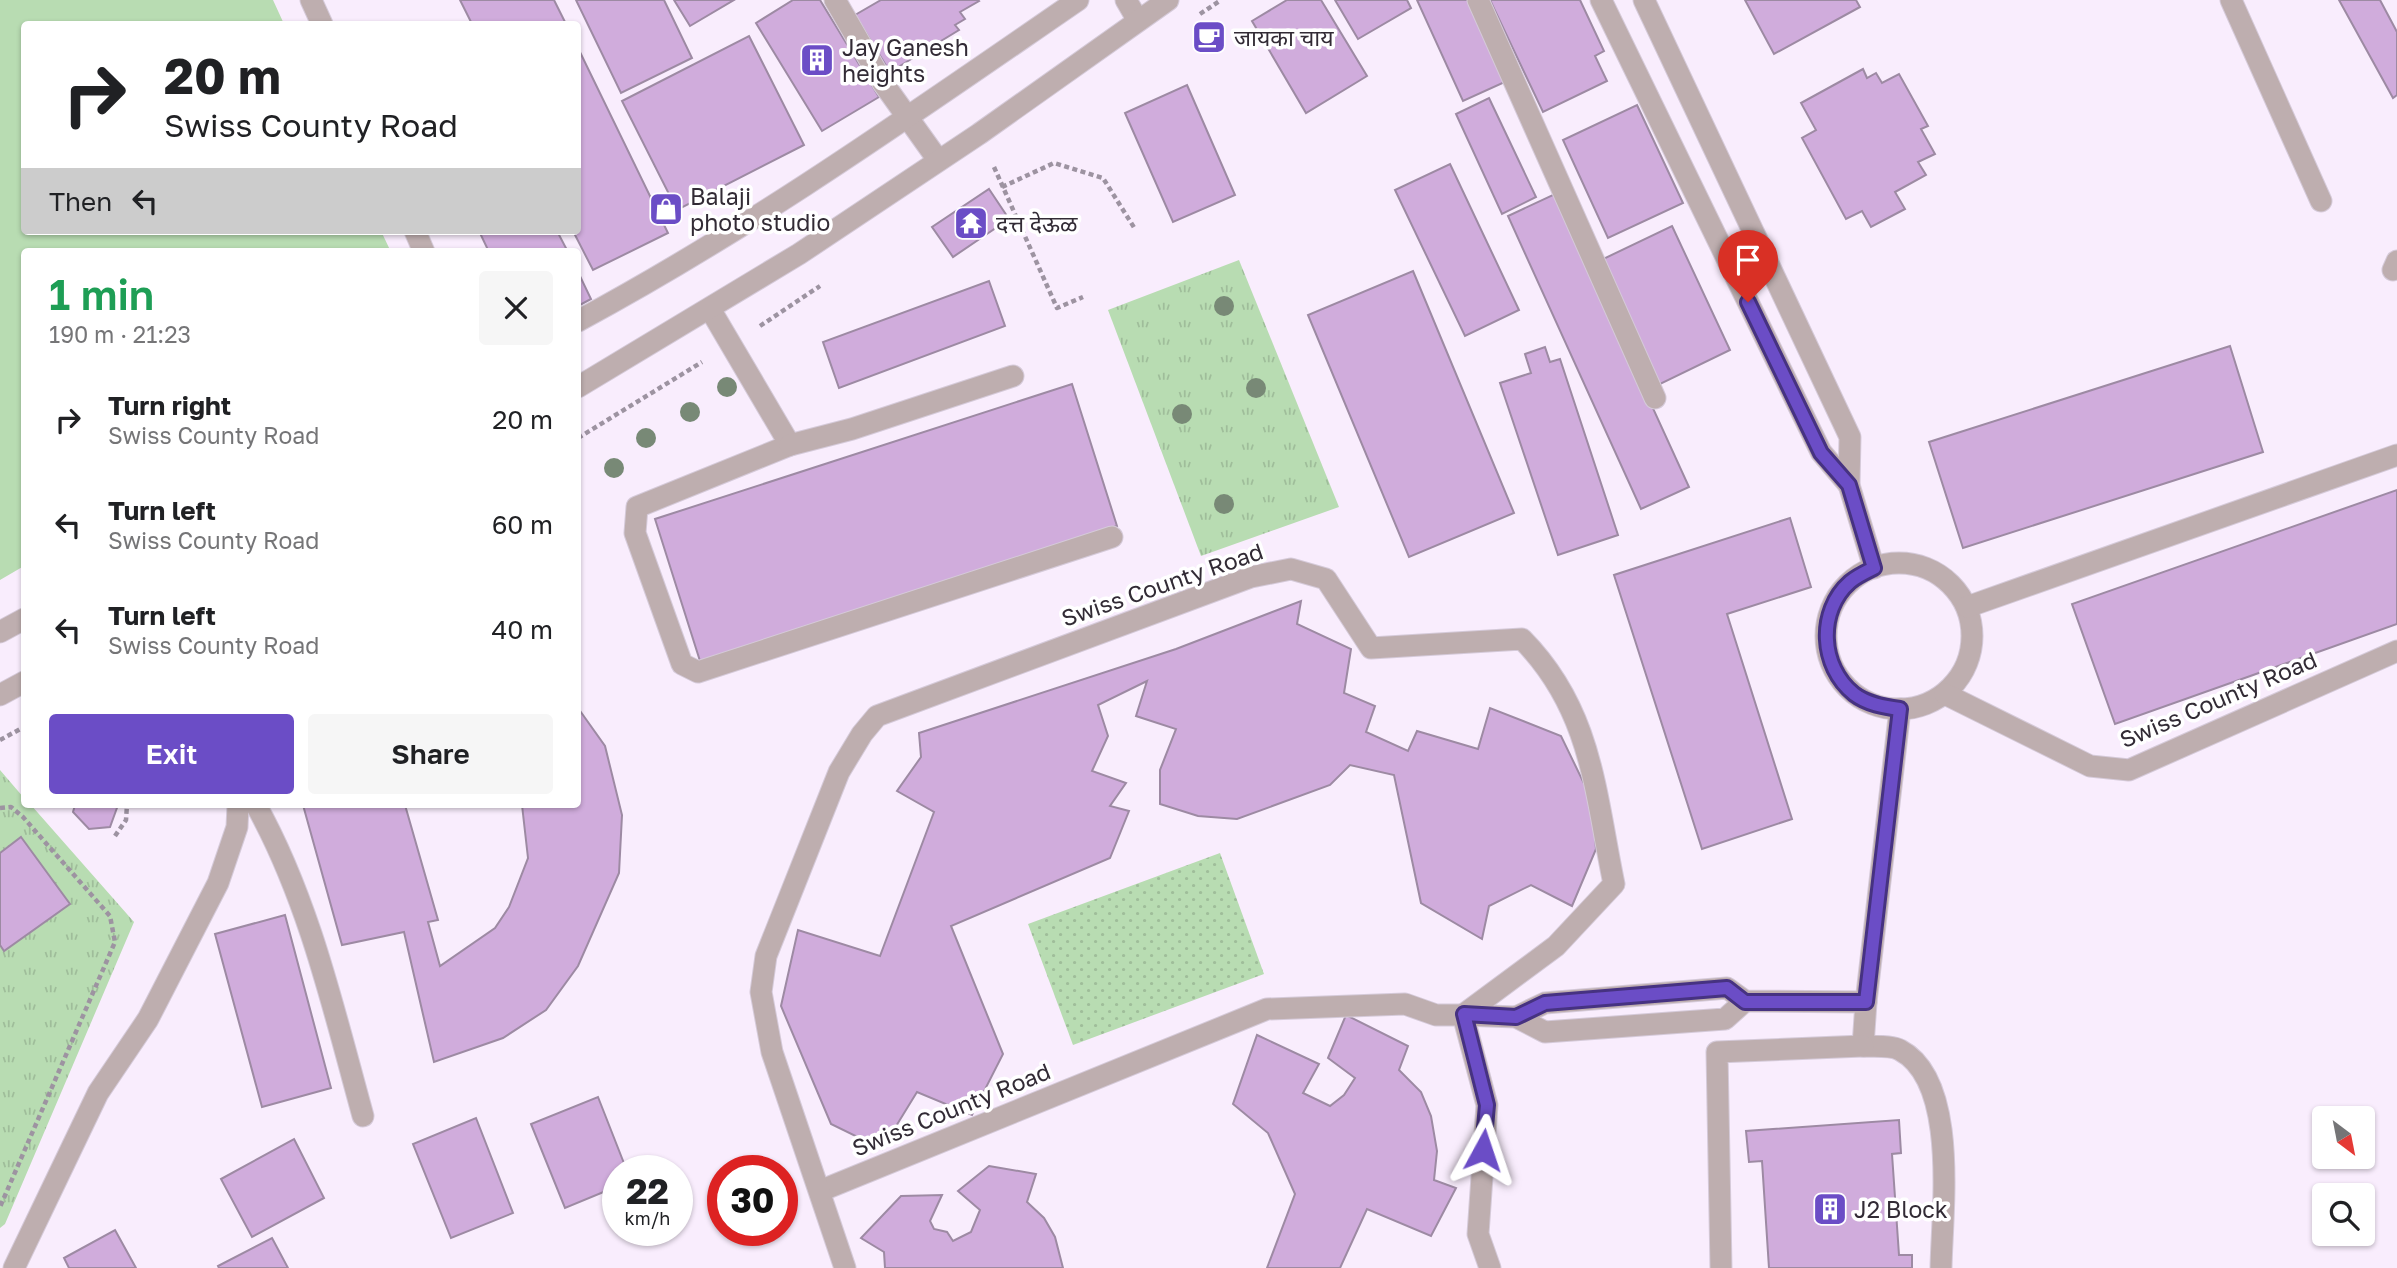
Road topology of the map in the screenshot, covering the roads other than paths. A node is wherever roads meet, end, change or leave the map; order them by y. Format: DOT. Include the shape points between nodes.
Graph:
graph roads {
  1 [pos="311,0"];
  2 [pos="835,0"];
  3 [pos="1078,0"];
  4 [pos="1126,0"];
  5 [pos="1168,0"];
  6 [pos="1478,0"];
  7 [pos="1601,0"];
  8 [pos="1644,0"];
  9 [pos="2231,0"];
  10 [pos="1137,19"];
  11 [pos="321,21"];
  12 [pos="907,118"];
  13 [pos="938,160"];
  14 [pos="2321,201"];
  15 [pos="710,309"];
  16 [pos="581,319"];
  17 [pos="1013,376"];
  18 [pos="581,385"];
  19 [pos="1655,398"];
  20 [pos="790,445"];
  21 [pos="2397,455"];
  22 [pos="1849,485"];
  23 [pos="1112,537"];
  24 [pos="1874,568"];
  25 [pos="1967,607"];
  26 [pos="21,620"];
  27 [pos="0,632"];
  28 [pos="2397,651"];
  29 [pos="21,684"];
  30 [pos="1945,694"];
  31 [pos="0,695"];
  32 [pos="1900,709"];
  33 [pos="238,808"];
  34 [pos="258,808"];
  35 [pos="1745,1002"];
  36 [pos="1866,1002"];
  37 [pos="1464,1014"];
  38 [pos="1516,1017"];
  39 [pos="1863,1046"];
  40 [pos="363,1116"];
  41 [pos="820,1191"];
  42 [pos="15,1268"];
  43 [pos="845,1268"];
  44 [pos="1490,1268"];
  45 [pos="1720,1268"];
  46 [pos="1941,1268"];
  1 -- 11 [label="street"];
  2 -- 12 [label="street"];
  3 -- 12 [label="street"];
  4 -- 10 [label="street"];
  5 -- 10 [label="street"];
  6 -- 19 [label="street"];
  7 -- 22 [label="street" via="1821,453"];
  8 -- 22 [label="street" via="1850,437"];
  9 -- 14 [label="street"];
  10 -- 13 [label="street"];
  12 -- 13 [label="street"];
  12 -- 16 [label="street" via="662,275"];
  13 -- 15 [label="street"];
  15 -- 18 [label="street"];
  15 -- 20 [label="street"];
  17 -- 20 [label="street"];
  20 -- 23 [label="street" via="636,507 635,533 682,664 698,672"];
  21 -- 25 [label="street"];
  22 -- 24 [label="street"];
  24 -- 25 [label="street" via="1916,565 1937,573"];
  24 -- 32 [label="street" via="1850,583 1834,603 1827,627 1827,652 1837,675 1854,694 1876,705"];
  25 -- 30 [label="street" via="1973,631 1970,654 1961,676"];
  26 -- 27 [label="street"];
  28 -- 30 [label="street, Swiss County Road" via="2129,770 2090,766"];
  29 -- 31 [label="street"];
  30 -- 32 [label="street" via="1924,705"];
  32 -- 36 [label="street"];
  33 -- 42 [label="street" via="237,827 218,883 148,1018 98,1093"];
  34 -- 40 [label="street" via="277,843 318,956"];
  35 -- 36 [label="street, Swiss County Road"];
  35 -- 38 [label="street, Swiss County Road" via="1727,988 1545,1003"];
  35 -- 38 [label="street, Swiss County Road" via="1725,1019 1545,1032"];
  36 -- 39 [label="street"];
  37 -- 38 [label="street, Swiss County Road"];
  37 -- 41 [label="street, Swiss County Road" via="1436,1015 1405,1004 1267,1009"];
  37 -- 41 [label="street, Swiss County Road" via="1556,946 1614,884 1584,738 1569,701 1547,665 1522,639 1371,648 1326,579 1291,569 1251,577 900,706 877,716 862,734 839,772 766,956 761,992 772,1052"];
  37 -- 44 [label="street" via="1487,1105 1478,1234"];
  39 -- 45 [label="street" via="1717,1052"];
  39 -- 46 [label="street" via="1898,1049 1923,1068 1942,1128"];
  41 -- 43 [label="street, Swiss County Road"];
}
